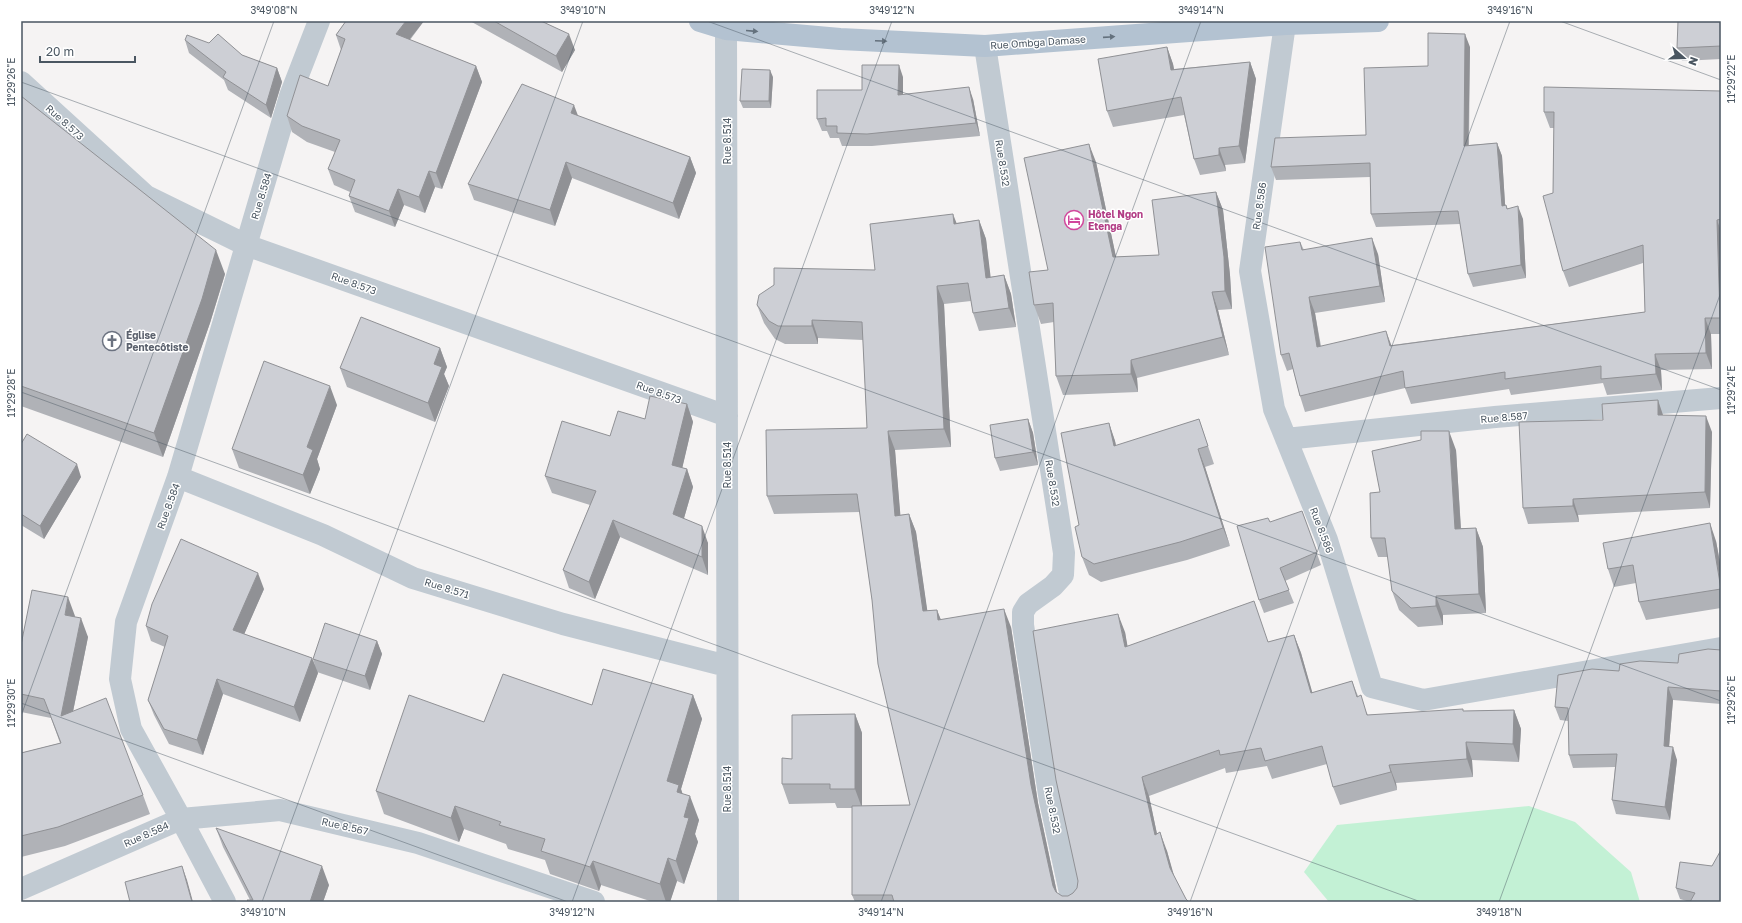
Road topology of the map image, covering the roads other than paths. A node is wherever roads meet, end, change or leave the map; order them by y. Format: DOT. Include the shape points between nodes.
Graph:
graph roads {
  1 [pos="319,21"];
  2 [pos="700,21"];
  3 [pos="1378,21"];
  4 [pos="1285,24"];
  5 [pos="726,29"];
  6 [pos="985,46"];
  7 [pos="21,82"];
  8 [pos="246,245"];
  9 [pos="1721,398"];
  10 [pos="727,416"];
  11 [pos="1286,439"];
  12 [pos="178,477"];
  13 [pos="1721,648"];
  14 [pos="727,666"];
  15 [pos="181,819"];
  16 [pos="21,889"];
  17 [pos="225,902"];
  18 [pos="594,902"];
  19 [pos="728,902"];
  20 [pos="1072,902"];
  1 -- 8 [label="street, Rue 8.584" via="290,96"];
  2 -- 5 [label="main road, Rue Ombga Damase"];
  3 -- 4 [label="main road, Rue Ombga Damase"];
  6 -- 4 [label="main road, Rue Ombga Damase, one-way"];
  4 -- 11 [label="street, Rue 8.586" via="1250,271 1274,409"];
  5 -- 6 [label="main road, Rue Ombga Damase, one-way" via="840,39"];
  5 -- 10 [label="street, Rue 8.514"];
  6 -- 20 [label="street, Rue 8.532" via="1064,553 1063,575 1053,586 1028,604 1023,612 1023,625 1050,801"];
  7 -- 8 [label="street, Rue 8.573" via="146,196"];
  8 -- 10 [label="street, Rue 8.573"];
  8 -- 12 [label="street, Rue 8.584"];
  9 -- 11 [label="street, Rue 8.587" via="1495,417"];
  10 -- 14 [label="street, Rue 8.514"];
  11 -- 13 [label="street, Rue 8.586" via="1327,540 1372,687 1423,700"];
  12 -- 14 [label="street, Rue 8.571" via="323,535 414,578 563,624"];
  12 -- 15 [label="street, Rue 8.584" via="126,622 120,679 131,729"];
  14 -- 19 [label="street, Rue 8.514"];
  15 -- 16 [label="street, Rue 8.584"];
  15 -- 17 [label="street"];
  15 -- 18 [label="street, Rue 8.567" via="280,810 418,843"];
}
